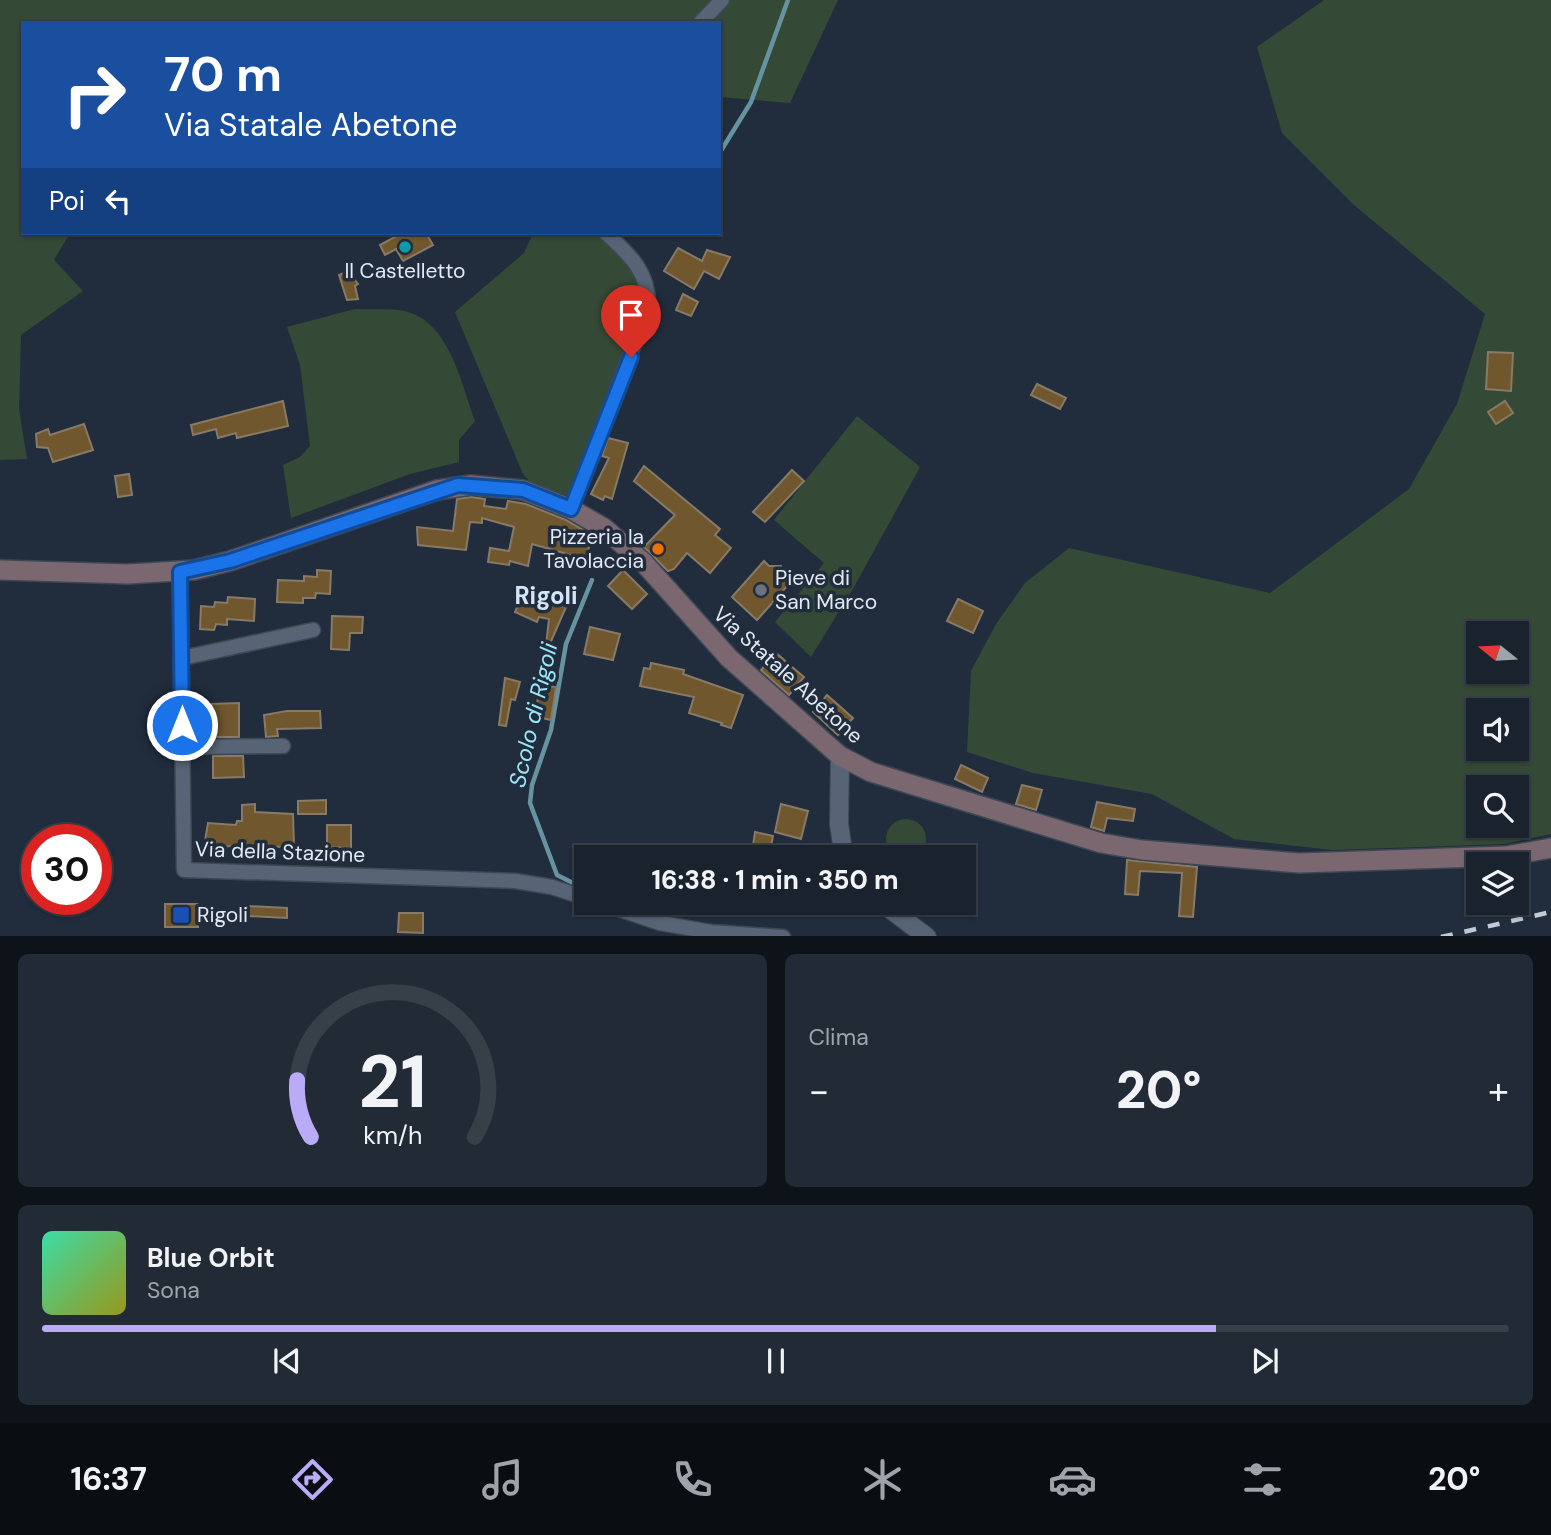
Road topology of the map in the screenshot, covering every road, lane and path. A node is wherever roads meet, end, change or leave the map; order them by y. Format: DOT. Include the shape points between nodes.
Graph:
graph roads {
  1 [pos="722,0"];
  2 [pos="703,21"];
  3 [pos="608,235"];
  4 [pos="571,509"];
  5 [pos="0,569"];
  6 [pos="180,572"];
  7 [pos="313,630"];
  8 [pos="182,658"];
  9 [pos="283,746"];
  10 [pos="183,747"];
  11 [pos="840,756"];
  12 [pos="842,845"];
  13 [pos="1551,848"];
  14 [pos="574,894"];
  15 [pos="636,915"];
  16 [pos="898,915"];
  17 [pos="783,936"];
  18 [pos="927,936"];
  1 -- 2 [label="street"];
  3 -- 4 [label="street" via="644,274 648,308"];
  4 -- 6 [label="main road, Via Statale Abetone" via="523,490 458,485 230,561"];
  4 -- 11 [label="main road, Via Statale Abetone" via="622,542 729,658"];
  5 -- 6 [label="main road, Via Statale Abetone"];
  6 -- 8 [label="street, Via della Stazione"];
  7 -- 8 [label="street"];
  8 -- 10 [label="street, Via della Stazione"];
  9 -- 10 [label="street"];
  10 -- 14 [label="street, Via della Stazione" via="184,870 515,881"];
  11 -- 12 [label="street"];
  11 -- 13 [label="main road, Via Statale Abetone" via="912,786 1101,843 1142,850 1300,863 1506,856"];
  15 -- 17 [label="street" via="711,932"];
  16 -- 18 [label="street"];
}
